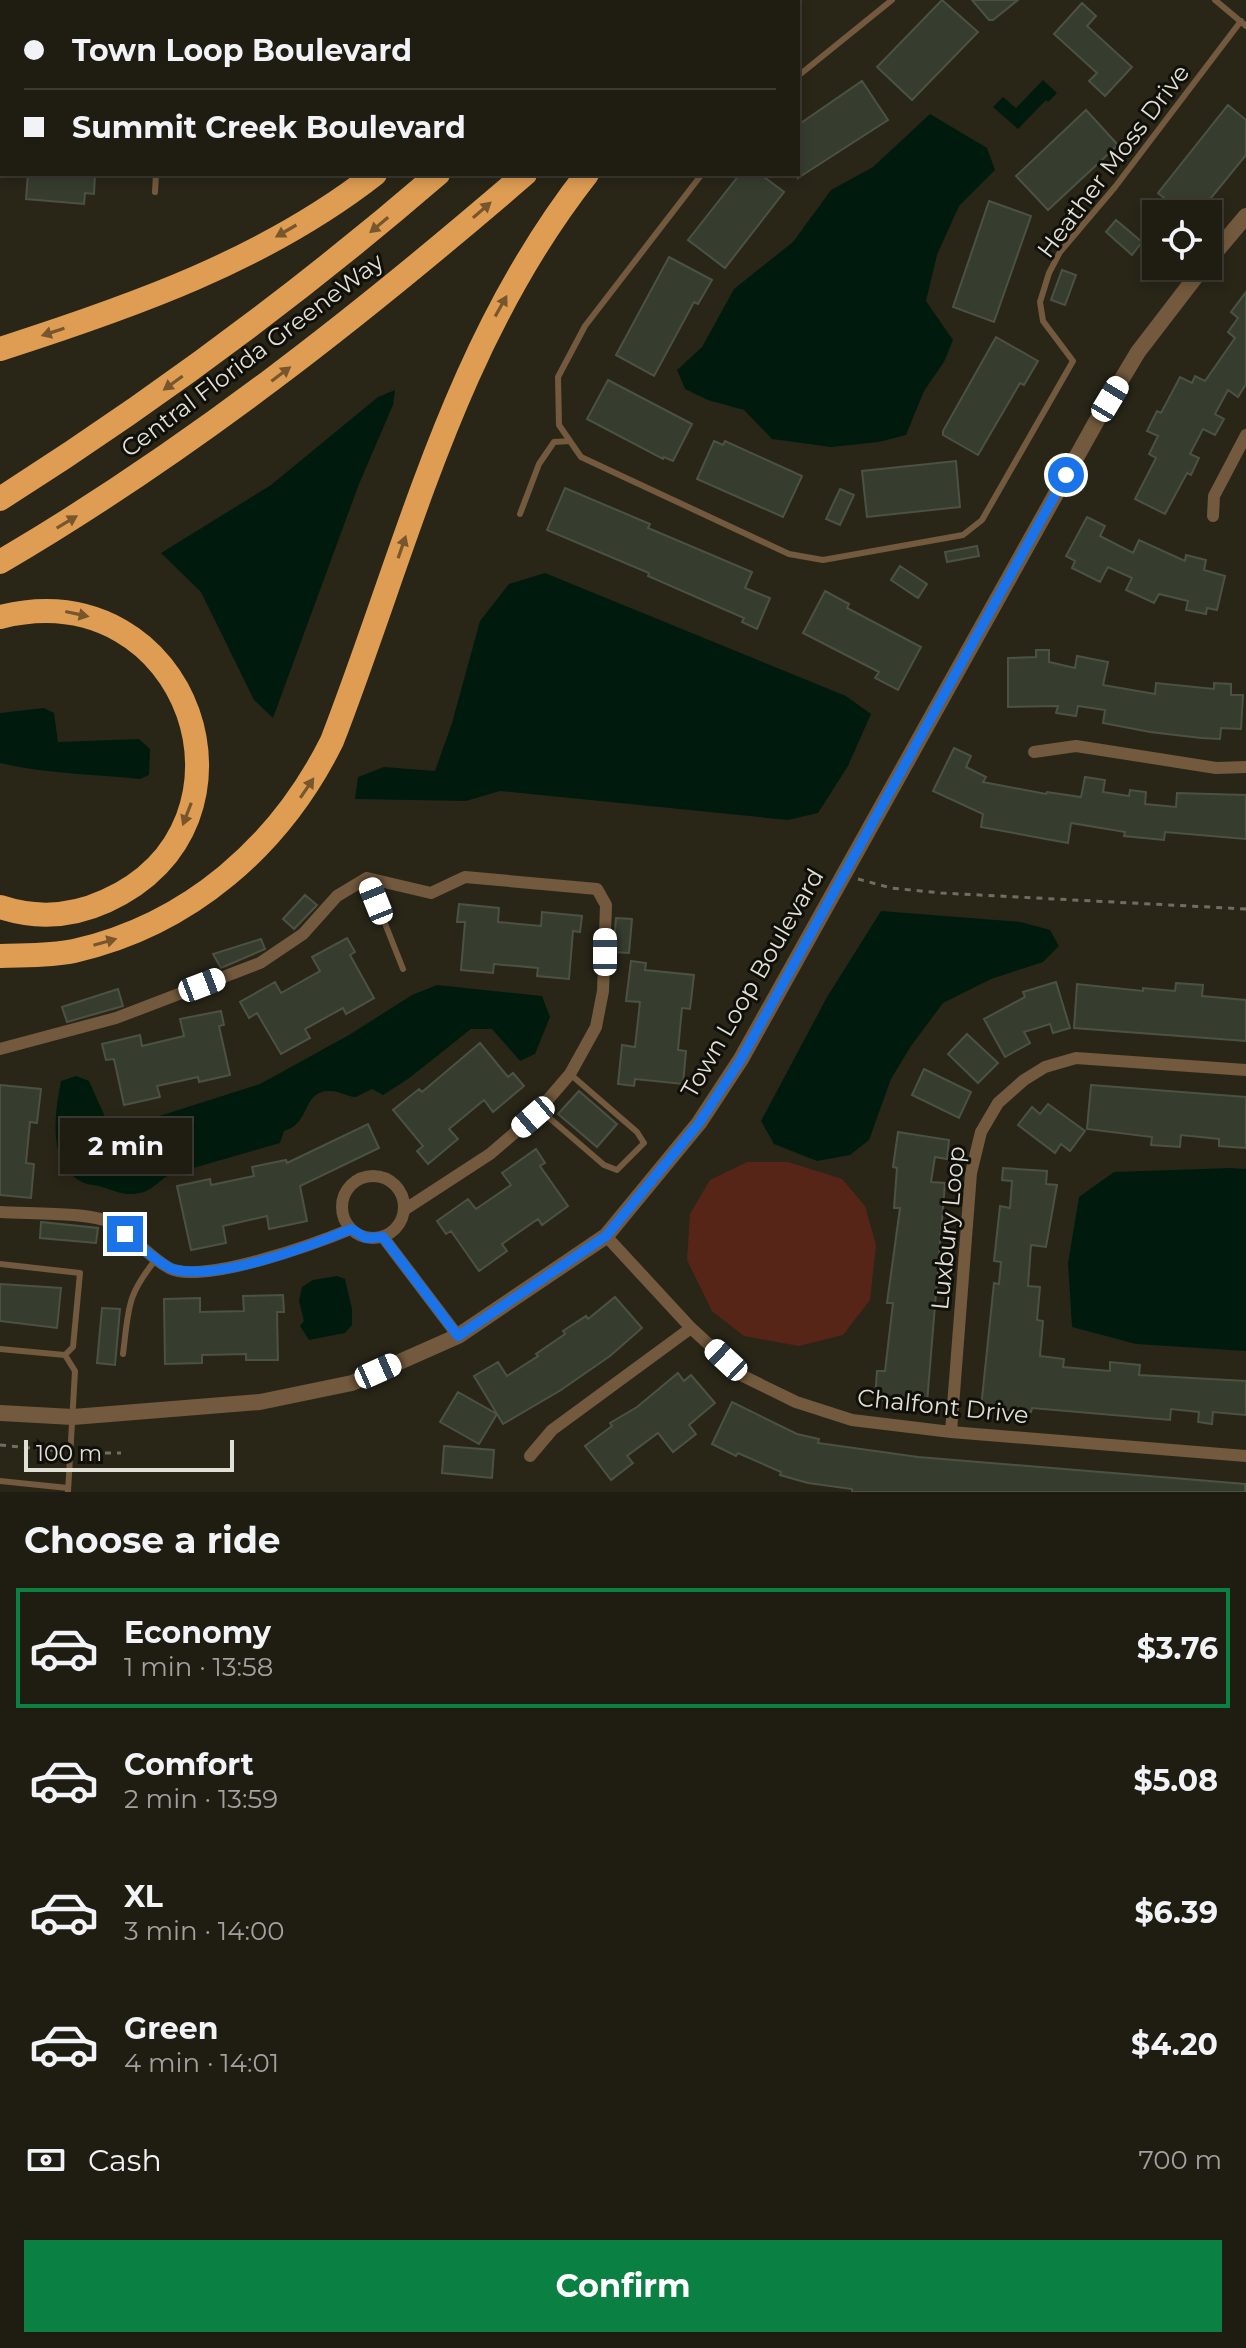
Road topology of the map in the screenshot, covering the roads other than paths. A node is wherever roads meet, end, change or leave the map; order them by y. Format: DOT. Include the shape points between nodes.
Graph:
graph roads {
  1 [pos="892,0"];
  2 [pos="1215,0"];
  3 [pos="1244,24"];
  4 [pos="800,74"];
  5 [pos="156,176"];
  6 [pos="372,176"];
  7 [pos="436,176"];
  8 [pos="523,176"];
  9 [pos="586,176"];
  10 [pos="700,176"];
  11 [pos="155,192"];
  12 [pos="1246,216"];
  13 [pos="1222,244"];
  14 [pos="1193,280"];
  15 [pos="1,349"];
  16 [pos="570,441"];
  17 [pos="1244,441"];
  18 [pos="0,499"];
  19 [pos="520,514"];
  20 [pos="1213,516"];
  21 [pos="0,562"];
  22 [pos="0,617"];
  23 [pos="1034,752"];
  24 [pos="1246,767"];
  25 [pos="367,878"];
  26 [pos="0,907"];
  27 [pos="70,952"];
  28 [pos="0,956"];
  29 [pos="403,969"];
  30 [pos="0,975"];
  31 [pos="0,1049"];
  32 [pos="1246,1070"];
  33 [pos="570,1074"];
  34 [pos="539,1109"];
  35 [pos="404,1210"];
  36 [pos="0,1212"];
  37 [pos="351,1229"];
  38 [pos="606,1236"];
  39 [pos="383,1237"];
  40 [pos="157,1258"];
  41 [pos="0,1264"];
  42 [pos="691,1328"];
  43 [pos="458,1336"];
  44 [pos="0,1349"];
  45 [pos="123,1354"];
  46 [pos="65,1355"];
  47 [pos="0,1413"];
  48 [pos="73,1417"];
  49 [pos="951,1432"];
  50 [pos="530,1456"];
  51 [pos="1246,1456"];
  52 [pos="0,1481"];
  53 [pos="68,1490"];
  1 -- 4 [label="lane"];
  2 -- 3 [label="lane, Heather Moss Drive"];
  3 -- 16 [label="lane, Heather Moss Drive" via="1060,252 1040,302 1043,321 1073,361 982,520 963,535 823,560 789,554 581,457"];
  5 -- 11 [label="lane"];
  6 -- 15 [label="highway, one-way" via="286,232 186,283"];
  7 -- 18 [label="highway, Central Florida GreeneWay, one-way" via="231,341"];
  21 -- 8 [label="highway, Central Florida GreeneWay, one-way" via="114,492 265,386"];
  27 -- 9 [label="highway, one-way" via="153,924 215,887 261,846 316,774 344,713 459,392 521,270"];
  10 -- 16 [label="lane" via="585,326 558,377 559,425"];
  12 -- 13 [label="street"];
  14 -- 38 [label="street, Town Loop Boulevard" via="1138,352 1096,422 741,1059 699,1123"];
  16 -- 19 [label="lane" via="554,442 546,451"];
  17 -- 20 [label="street" via="1214,496"];
  22 -- 26 [label="highway, one-way" via="49,609 78,613 131,636 174,682 194,732 197,757 190,810 161,861 140,881 86,910 41,915"];
  23 -- 24 [label="street" via="1076,746 1216,768"];
  25 -- 29 [label="lane"];
  25 -- 31 [label="street" via="337,896 303,934 260,963 116,1018"];
  25 -- 33 [label="street" via="431,893 465,877 597,889 606,905 603,991 596,1027"];
  27 -- 28 [label="highway"];
  27 -- 30 [label="highway"];
  32 -- 49 [label="street, Luxbury Loop" via="1076,1058 1045,1067 998,1103 981,1132 971,1173"];
  33 -- 34 [label="street"];
  33 -- 34 [label="lane" via="644,1143 617,1170 604,1165"];
  34 -- 35 [label="street" via="490,1154"];
  35 -- 37 [label="street" via="393,1183 362,1178 343,1200"];
  35 -- 39 [label="street" via="398,1227"];
  36 -- 40 [label="street" via="109,1222"];
  37 -- 39 [label="street" via="366,1238"];
  37 -- 40 [label="street" via="217,1271 172,1270"];
  38 -- 42 [label="street, Chalfont Drive"];
  38 -- 43 [label="street, Town Loop Boulevard"];
  39 -- 43 [label="street"];
  40 -- 45 [label="lane" via="130,1299"];
  41 -- 46 [label="lane" via="80,1273 73,1347"];
  42 -- 49 [label="street, Chalfont Drive" via="743,1376 796,1402 852,1420"];
  42 -- 50 [label="street" via="552,1430"];
  43 -- 48 [label="street, Town Loop Boulevard" via="352,1383 260,1402"];
  44 -- 46 [label="lane"];
  46 -- 48 [label="lane" via="75,1371"];
  47 -- 48 [label="street, Town Loop Boulevard"];
  48 -- 53 [label="lane"];
  49 -- 51 [label="street, Chalfont Drive"];
  52 -- 53 [label="lane"];
}
